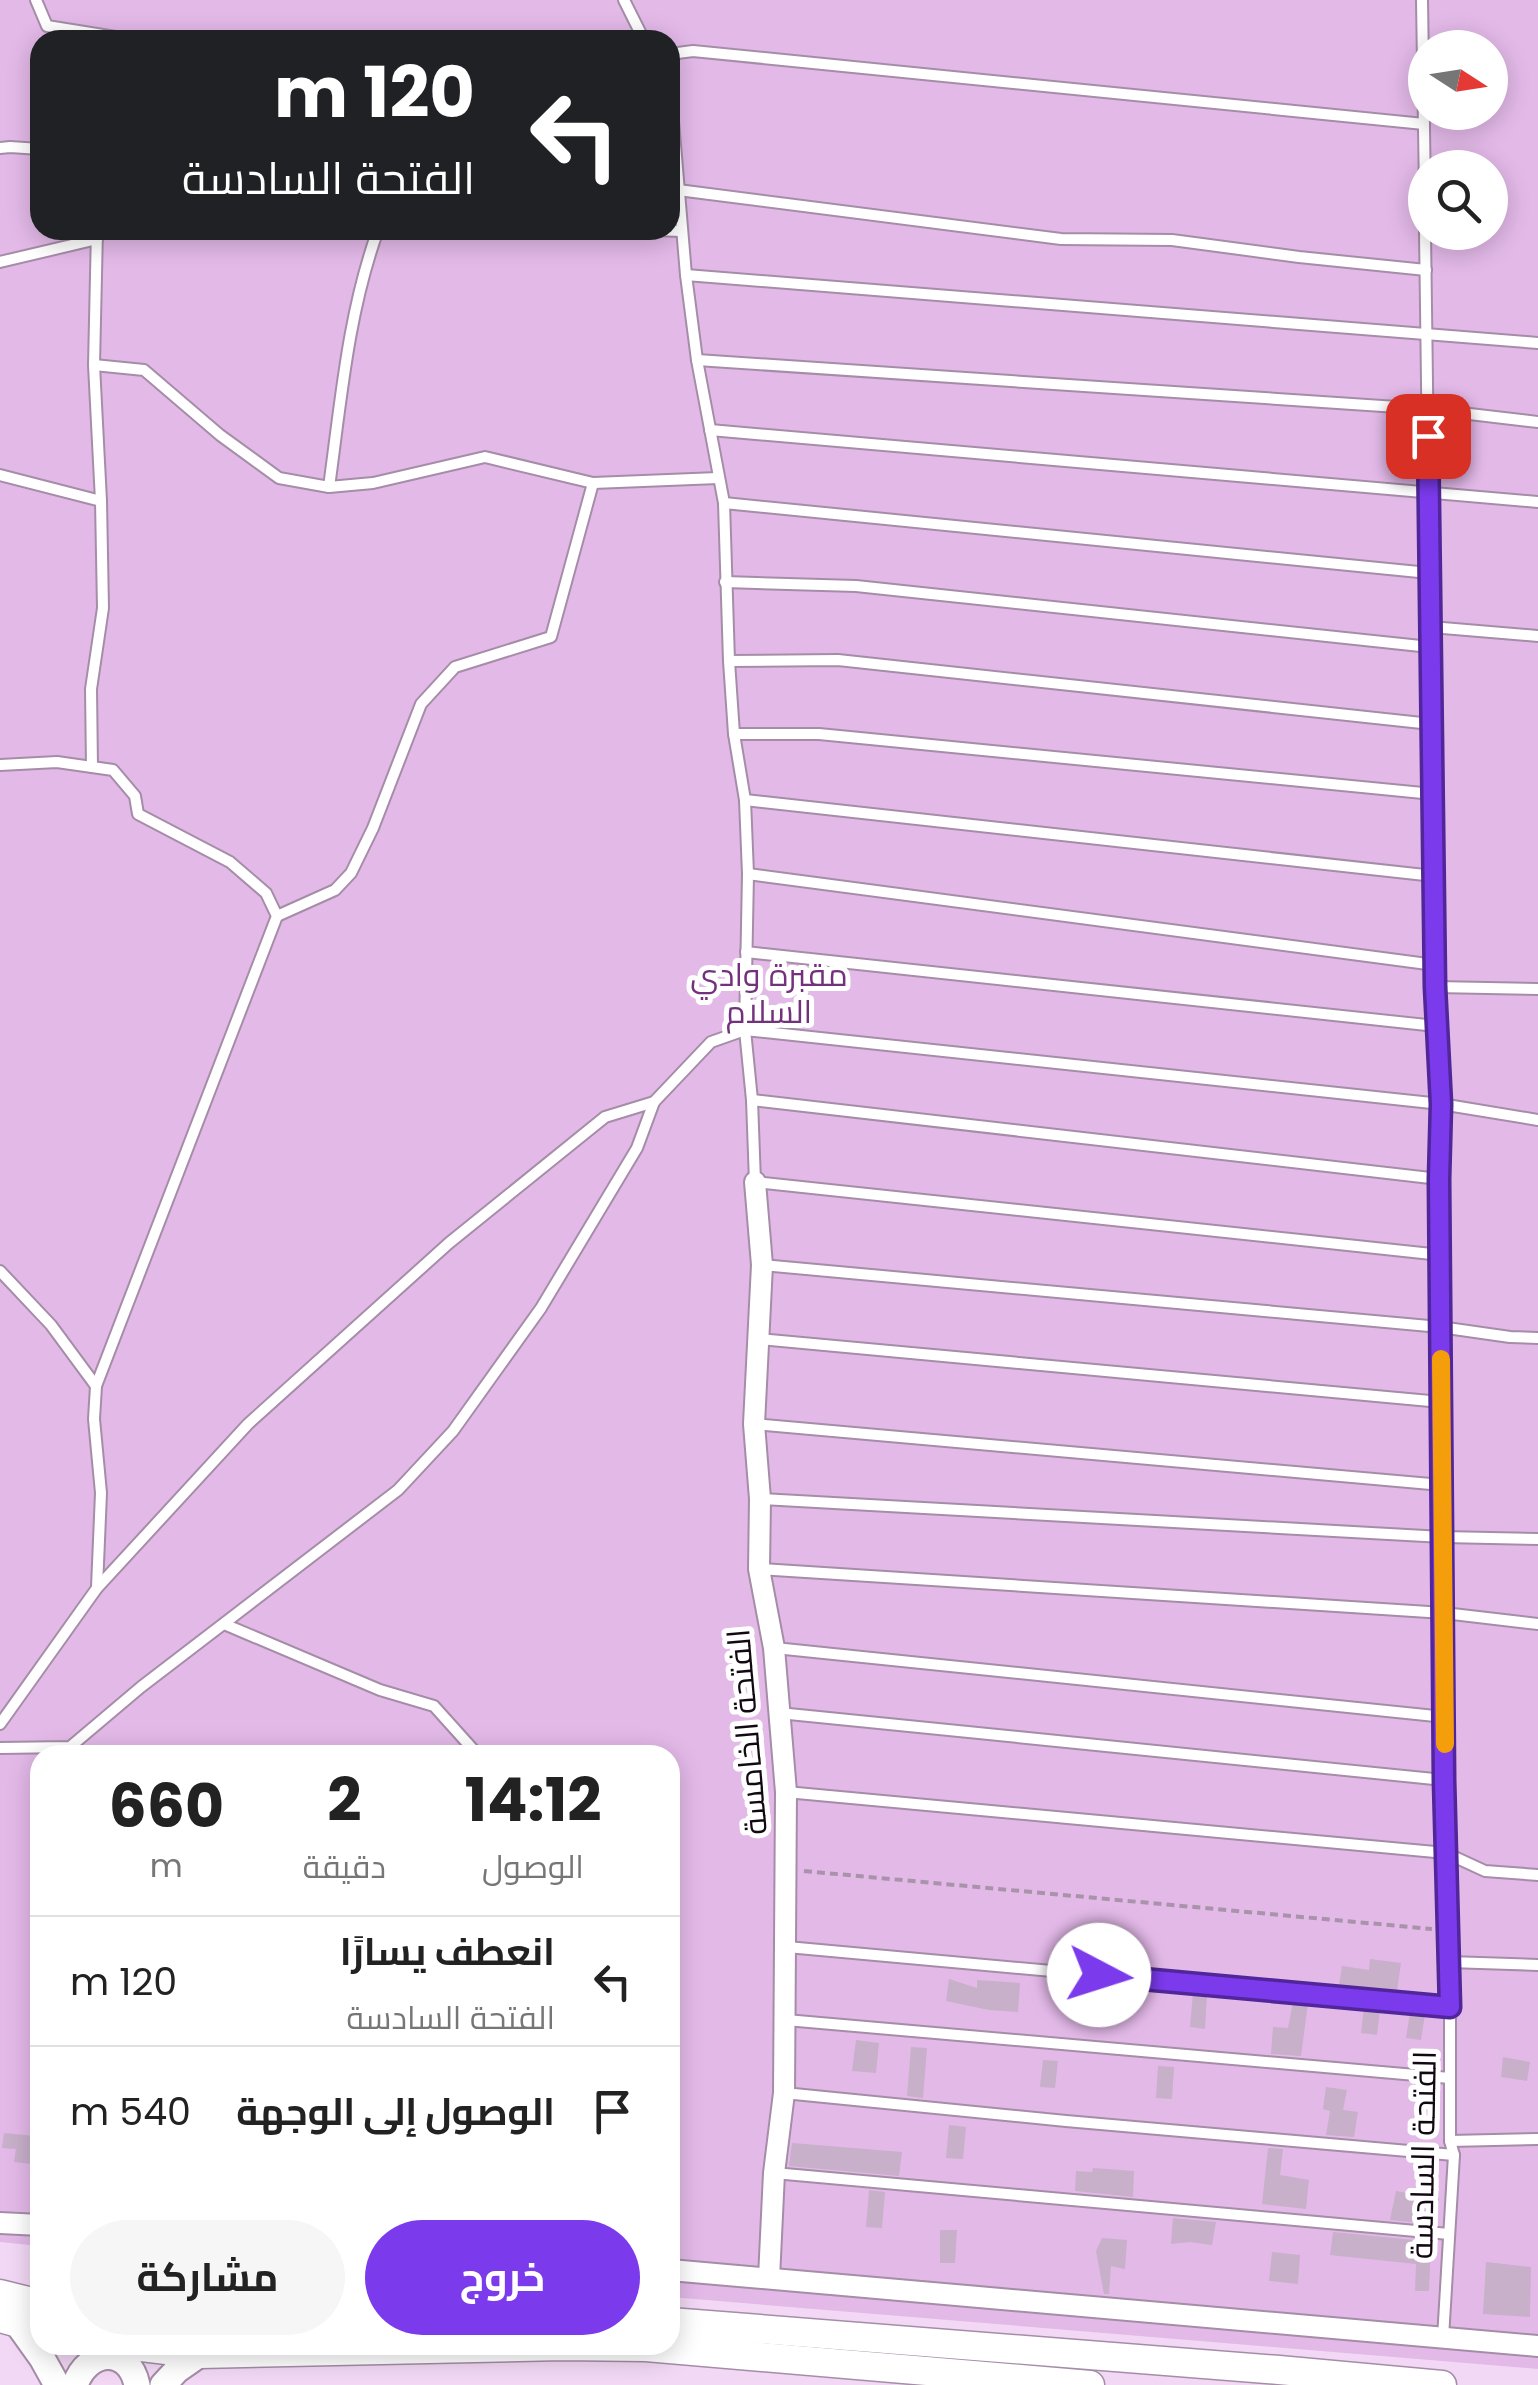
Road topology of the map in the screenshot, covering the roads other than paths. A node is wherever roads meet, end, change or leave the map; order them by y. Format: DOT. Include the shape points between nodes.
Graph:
graph roads {
  1 [pos="36,0"];
  2 [pos="624,0"];
  3 [pos="1422,0"];
  4 [pos="71,30"];
  5 [pos="639,30"];
  6 [pos="1422,30"];
  7 [pos="680,53"];
  8 [pos="1408,122"];
  9 [pos="0,148"];
  10 [pos="30,148"];
  11 [pos="680,190"];
  12 [pos="680,210"];
  13 [pos="682,231"];
  14 [pos="79,240"];
  15 [pos="97,240"];
  16 [pos="374,240"];
  17 [pos="1426,250"];
  18 [pos="0,262"];
  19 [pos="1426,270"];
  20 [pos="686,274"];
  21 [pos="1425,336"];
  22 [pos="1538,344"];
  23 [pos="698,360"];
  24 [pos="94,365"];
  25 [pos="1427,409"];
  26 [pos="1538,422"];
  27 [pos="710,430"];
  28 [pos="0,475"];
  29 [pos="718,478"];
  30 [pos="593,483"];
  31 [pos="329,487"];
  32 [pos="1428,492"];
  33 [pos="101,500"];
  34 [pos="724,502"];
  35 [pos="1538,502"];
  36 [pos="1429,572"];
  37 [pos="726,582"];
  38 [pos="1431,628"];
  39 [pos="1538,636"];
  40 [pos="1430,646"];
  41 [pos="729,661"];
  42 [pos="1431,724"];
  43 [pos="734,734"];
  44 [pos="0,765"];
  45 [pos="92,767"];
  46 [pos="1433,794"];
  47 [pos="745,800"];
  48 [pos="748,874"];
  49 [pos="1434,876"];
  50 [pos="277,916"];
  51 [pos="746,952"];
  52 [pos="1435,966"];
  53 [pos="1435,987"];
  54 [pos="1538,989"];
  55 [pos="1436,1026"];
  56 [pos="746,1030"];
  57 [pos="752,1100"];
  58 [pos="654,1102"];
  59 [pos="1441,1104"];
  60 [pos="1538,1120"];
  61 [pos="1439,1179"];
  62 [pos="756,1182"];
  63 [pos="1441,1255"];
  64 [pos="762,1264"];
  65 [pos="0,1272"];
  66 [pos="1440,1327"];
  67 [pos="1538,1338"];
  68 [pos="760,1339"];
  69 [pos="96,1386"];
  70 [pos="1442,1402"];
  71 [pos="754,1424"];
  72 [pos="1442,1485"];
  73 [pos="760,1499"];
  74 [pos="1443,1537"];
  75 [pos="1538,1539"];
  76 [pos="758,1569"];
  77 [pos="97,1588"];
  78 [pos="1444,1613"];
  79 [pos="224,1624"];
  80 [pos="1538,1624"];
  81 [pos="774,1648"];
  82 [pos="778,1712"];
  83 [pos="1445,1717"];
  84 [pos="0,1724"];
  85 [pos="72,1745"];
  86 [pos="469,1745"];
  87 [pos="0,1748"];
  88 [pos="30,1748"];
  89 [pos="1444,1780"];
  90 [pos="786,1792"];
  91 [pos="1446,1853"];
  92 [pos="1538,1875"];
  93 [pos="786,1947"];
  94 [pos="1448,1962"];
  95 [pos="1538,1966"];
  96 [pos="1450,2007"];
  97 [pos="786,2020"];
  98 [pos="1450,2078"];
  99 [pos="784,2093"];
  100 [pos="1538,2139"];
  101 [pos="1450,2141"];
  102 [pos="1454,2155"];
  103 [pos="774,2173"];
  104 [pos="0,2223"];
  105 [pos="30,2224"];
  106 [pos="1449,2234"];
  107 [pos="680,2271"];
  108 [pos="770,2278"];
  109 [pos="680,2323"];
  110 [pos="1443,2338"];
  111 [pos="1538,2346"];
  112 [pos="680,2350"];
  113 [pos="41,2355"];
  114 [pos="199,2355"];
  115 [pos="57,2385"];
  116 [pos="75,2385"];
  117 [pos="137,2385"];
  118 [pos="163,2385"];
  119 [pos="1090,2385"];
  120 [pos="1442,2385"];
  1 -- 4 [label="lane" via="46,26"];
  2 -- 5 [label="lane"];
  3 -- 6 [label="lane"];
  7 -- 8 [label="lane"];
  9 -- 10 [label="lane"];
  11 -- 19 [label="lane" via="1061,239 1172,240"];
  12 -- 13 [label="lane"];
  13 -- 20 [label="lane"];
  14 -- 18 [label="lane"];
  15 -- 24 [label="lane"];
  16 -- 31 [label="lane" via="349,338"];
  17 -- 19 [label="lane, الفتحة السادسة"];
  19 -- 21 [label="lane, الفتحة السادسة"];
  20 -- 21 [label="lane"];
  20 -- 23 [label="lane"];
  21 -- 22 [label="lane"];
  21 -- 25 [label="lane, الفتحة السادسة"];
  23 -- 25 [label="lane"];
  23 -- 27 [label="lane"];
  24 -- 31 [label="lane" via="144,370 279,478"];
  24 -- 33 [label="lane"];
  25 -- 26 [label="lane"];
  25 -- 32 [label="lane, الفتحة السادسة"];
  27 -- 29 [label="lane"];
  27 -- 32 [label="lane"];
  28 -- 33 [label="lane"];
  29 -- 30 [label="lane"];
  29 -- 34 [label="lane"];
  30 -- 31 [label="lane" via="485,457"];
  30 -- 50 [label="lane" via="551,638 455,667 421,704 351,873 335,890"];
  32 -- 35 [label="lane"];
  32 -- 36 [label="lane, الفتحة السادسة"];
  33 -- 45 [label="lane" via="103,608 92,689"];
  34 -- 36 [label="lane"];
  34 -- 37 [label="lane"];
  36 -- 38 [label="lane, الفتحة السادسة"];
  37 -- 40 [label="lane" via="856,586"];
  37 -- 41 [label="lane"];
  38 -- 39 [label="lane"];
  38 -- 40 [label="lane, الفتحة السادسة"];
  40 -- 42 [label="lane, الفتحة السادسة"];
  41 -- 42 [label="lane" via="838,660"];
  41 -- 43 [label="lane"];
  42 -- 46 [label="lane, الفتحة السادسة"];
  43 -- 46 [label="lane" via="819,734"];
  43 -- 47 [label="lane"];
  44 -- 45 [label="lane"];
  45 -- 50 [label="lane" via="113,770 135,796 138,814 230,862 266,892"];
  46 -- 49 [label="lane, الفتحة السادسة"];
  47 -- 48 [label="lane"];
  47 -- 49 [label="lane"];
  48 -- 51 [label="lane"];
  48 -- 52 [label="lane"];
  49 -- 52 [label="lane, الفتحة السادسة"];
  50 -- 69 [label="lane"];
  51 -- 55 [label="lane"];
  51 -- 56 [label="lane"];
  52 -- 53 [label="lane, الفتحة السادسة"];
  53 -- 54 [label="lane"];
  53 -- 55 [label="lane, الفتحة السادسة"];
  55 -- 59 [label="lane, الفتحة السادسة"];
  56 -- 57 [label="lane"];
  56 -- 58 [label="lane" via="712,1042"];
  56 -- 59 [label="lane"];
  57 -- 61 [label="lane"];
  57 -- 62 [label="lane"];
  58 -- 77 [label="lane" via="604,1117 449,1243 248,1424"];
  58 -- 79 [label="lane" via="636,1148 541,1308 453,1431 398,1490"];
  59 -- 60 [label="lane"];
  59 -- 61 [label="lane, الفتحة السادسة"];
  61 -- 63 [label="lane, الفتحة السادسة"];
  62 -- 63 [label="lane"];
  62 -- 64 [label="street, الفتحة الخامسة"];
  63 -- 66 [label="lane, الفتحة السادسة"];
  64 -- 66 [label="lane"];
  64 -- 68 [label="street, الفتحة الخامسة"];
  65 -- 69 [label="lane"];
  66 -- 67 [label="lane"];
  66 -- 70 [label="lane, الفتحة السادسة"];
  68 -- 70 [label="lane"];
  68 -- 71 [label="street, الفتحة الخامسة"];
  69 -- 77 [label="lane"];
  70 -- 72 [label="lane, الفتحة السادسة"];
  71 -- 72 [label="lane"];
  71 -- 73 [label="street, الفتحة الخامسة"];
  72 -- 74 [label="lane, الفتحة السادسة"];
  73 -- 74 [label="lane"];
  73 -- 76 [label="street, الفتحة الخامسة"];
  74 -- 75 [label="lane"];
  74 -- 78 [label="lane, الفتحة السادسة"];
  76 -- 78 [label="lane"];
  76 -- 81 [label="street, الفتحة الخامسة"];
  77 -- 84 [label="lane"];
  78 -- 80 [label="lane"];
  78 -- 83 [label="lane, الفتحة السادسة"];
  79 -- 85 [label="lane"];
  79 -- 86 [label="lane" via="434,1706"];
  81 -- 82 [label="street, الفتحة الخامسة"];
  81 -- 83 [label="lane"];
  82 -- 89 [label="lane"];
  82 -- 90 [label="street, الفتحة الخامسة"];
  83 -- 89 [label="lane, الفتحة السادسة"];
  87 -- 88 [label="lane"];
  89 -- 91 [label="lane, الفتحة السادسة"];
  90 -- 91 [label="lane"];
  90 -- 93 [label="street, الفتحة الخامسة"];
  91 -- 92 [label="lane" via="1484,1871"];
  91 -- 94 [label="lane, الفتحة السادسة"];
  93 -- 96 [label="lane"];
  93 -- 97 [label="street, الفتحة الخامسة"];
  94 -- 95 [label="lane"];
  94 -- 96 [label="lane, الفتحة السادسة"];
  96 -- 98 [label="lane, الفتحة السادسة"];
  97 -- 98 [label="lane"];
  97 -- 99 [label="street, الفتحة الخامسة"];
  98 -- 101 [label="lane, الفتحة السادسة"];
  99 -- 102 [label="lane"];
  99 -- 103 [label="street, الفتحة الخامسة"];
  100 -- 101 [label="lane"];
  101 -- 102 [label="lane, الفتحة السادسة"];
  102 -- 106 [label="lane, الفتحة السادسة"];
  103 -- 106 [label="lane"];
  103 -- 108 [label="street, الفتحة الخامسة"];
  104 -- 105 [label="street"];
  106 -- 110 [label="lane, الفتحة السادسة"];
  107 -- 108 [label="street"];
  108 -- 110 [label="street"];
  109 -- 120 [label="main road"];
  110 -- 111 [label="street"];
  112 -- 119 [label="main road"];
  113 -- 115 [label="street"];
  114 -- 118 [label="street"];
  116 -- 117 [label="street" via="89,2362 110,2357 130,2367"];
}
